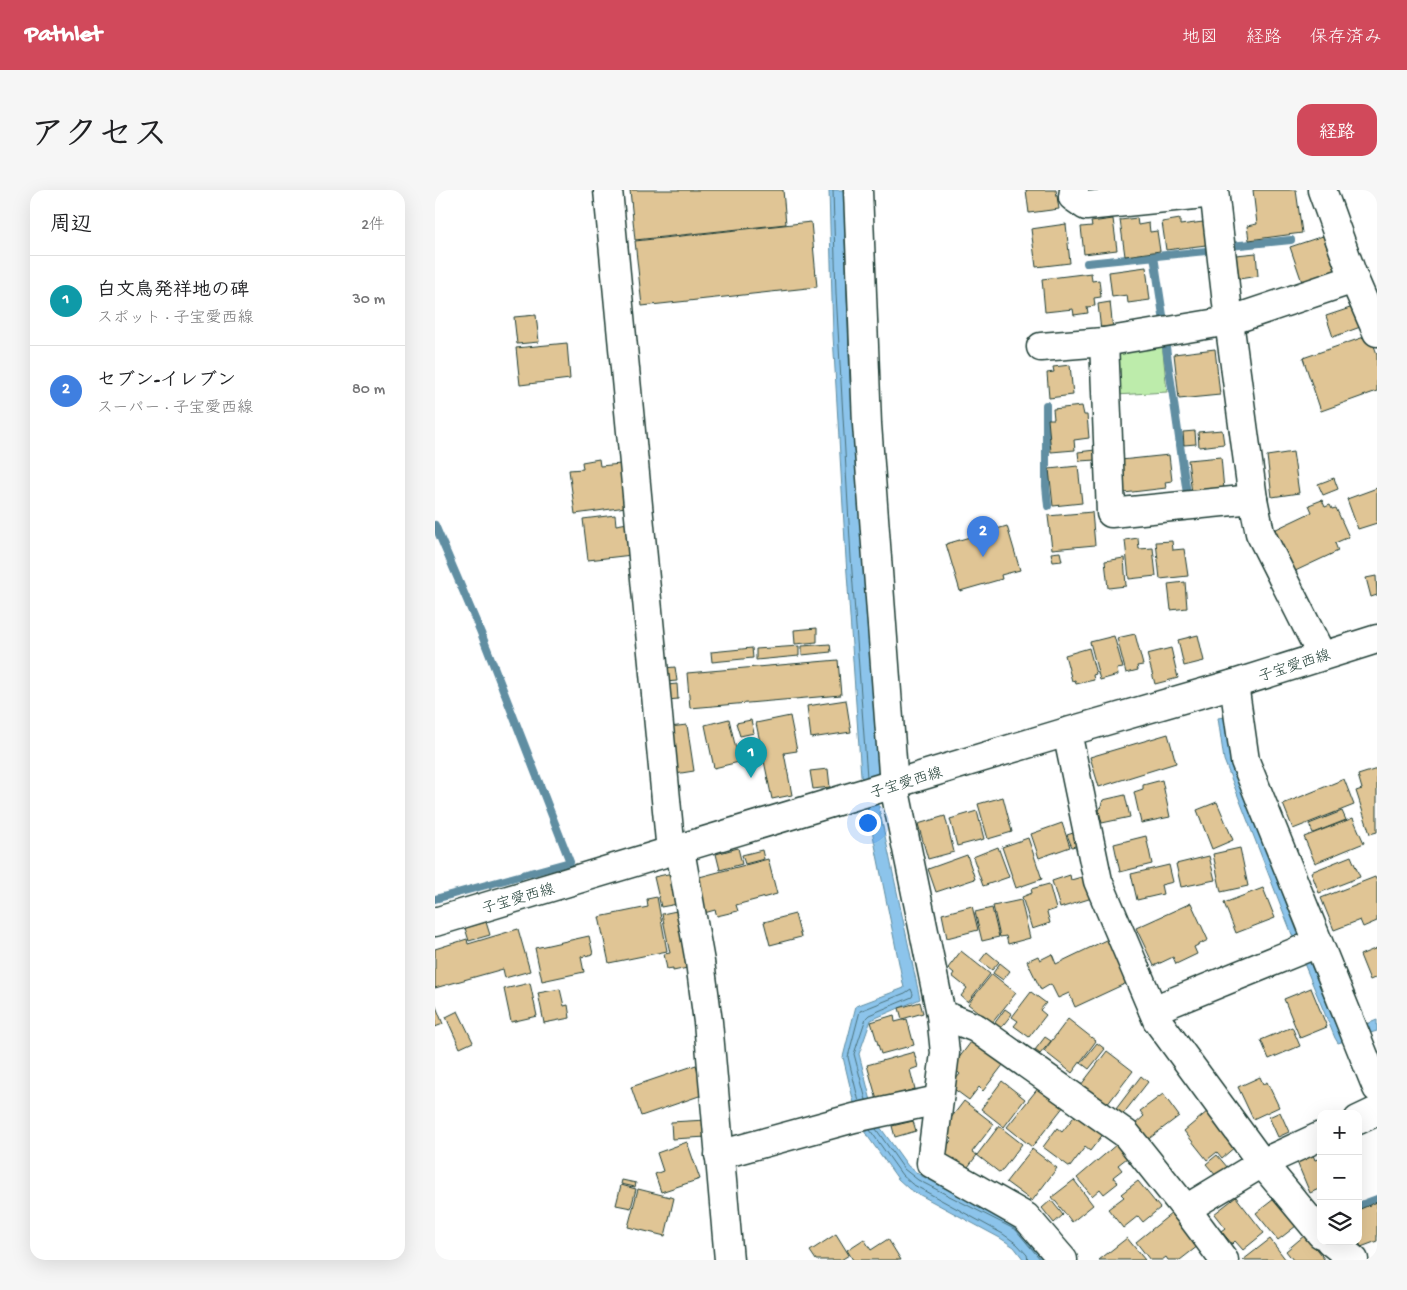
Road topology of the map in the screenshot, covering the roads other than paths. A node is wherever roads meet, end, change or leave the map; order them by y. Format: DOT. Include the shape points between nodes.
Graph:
graph roads {
  1 [pos="608,190"];
  2 [pos="858,190"];
  3 [pos="1074,190"];
  4 [pos="1322,190"];
  5 [pos="1214,192"];
  6 [pos="1354,279"];
  7 [pos="1229,321"];
  8 [pos="1377,332"];
  9 [pos="1104,342"];
  10 [pos="1041,347"];
  11 [pos="1253,499"];
  12 [pos="1377,639"];
  13 [pos="1322,656"];
  14 [pos="1234,684"];
  15 [pos="1067,732"];
  16 [pos="879,790"];
  17 [pos="675,851"];
  18 [pos="435,922"];
  19 [pos="1307,947"];
  20 [pos="1153,1010"];
  21 [pos="941,1014"];
  22 [pos="1377,1088"];
  23 [pos="938,1100"];
  24 [pos="1377,1111"];
  25 [pos="1362,1118"];
  26 [pos="1317,1138"];
  27 [pos="719,1155"];
  28 [pos="1262,1163"];
  29 [pos="1186,1209"];
  30 [pos="1317,1229"];
  31 [pos="1335,1245"];
  32 [pos="729,1260"];
  33 [pos="1063,1260"];
  34 [pos="1224,1260"];
  35 [pos="1354,1260"];
  1 -- 17 [label="street"];
  2 -- 16 [label="street"];
  3 -- 5 [label="street" via="1073,197 1086,206"];
  4 -- 6 [label="street"];
  5 -- 7 [label="street"];
  6 -- 7 [label="street"];
  6 -- 8 [label="street"];
  7 -- 9 [label="street"];
  7 -- 11 [label="street"];
  9 -- 10 [label="street"];
  9 -- 11 [label="street" via="1111,513"];
  11 -- 13 [label="street" via="1260,533"];
  12 -- 13 [label="street, 子宝愛西線"];
  13 -- 14 [label="street, 子宝愛西線"];
  14 -- 15 [label="street, 子宝愛西線"];
  14 -- 19 [label="street" via="1245,761"];
  15 -- 16 [label="street, 子宝愛西線"];
  15 -- 20 [label="street" via="1098,881"];
  16 -- 17 [label="street, 子宝愛西線"];
  16 -- 21 [label="street"];
  17 -- 18 [label="street, 子宝愛西線"];
  17 -- 27 [label="street" via="700,962"];
  19 -- 20 [label="street"];
  19 -- 22 [label="street" via="1355,1033"];
  20 -- 28 [label="street" via="1157,1020"];
  21 -- 23 [label="street" via="945,1053"];
  21 -- 29 [label="street" via="976,1028 1126,1134"];
  23 -- 27 [label="street"];
  23 -- 33 [label="street" via="931,1164 1026,1217"];
  24 -- 25 [label="street"];
  26 -- 28 [label="street"];
  27 -- 32 [label="street"];
  28 -- 29 [label="street"];
  28 -- 30 [label="street"];
  29 -- 34 [label="street"];
  31 -- 35 [label="street"];
}
